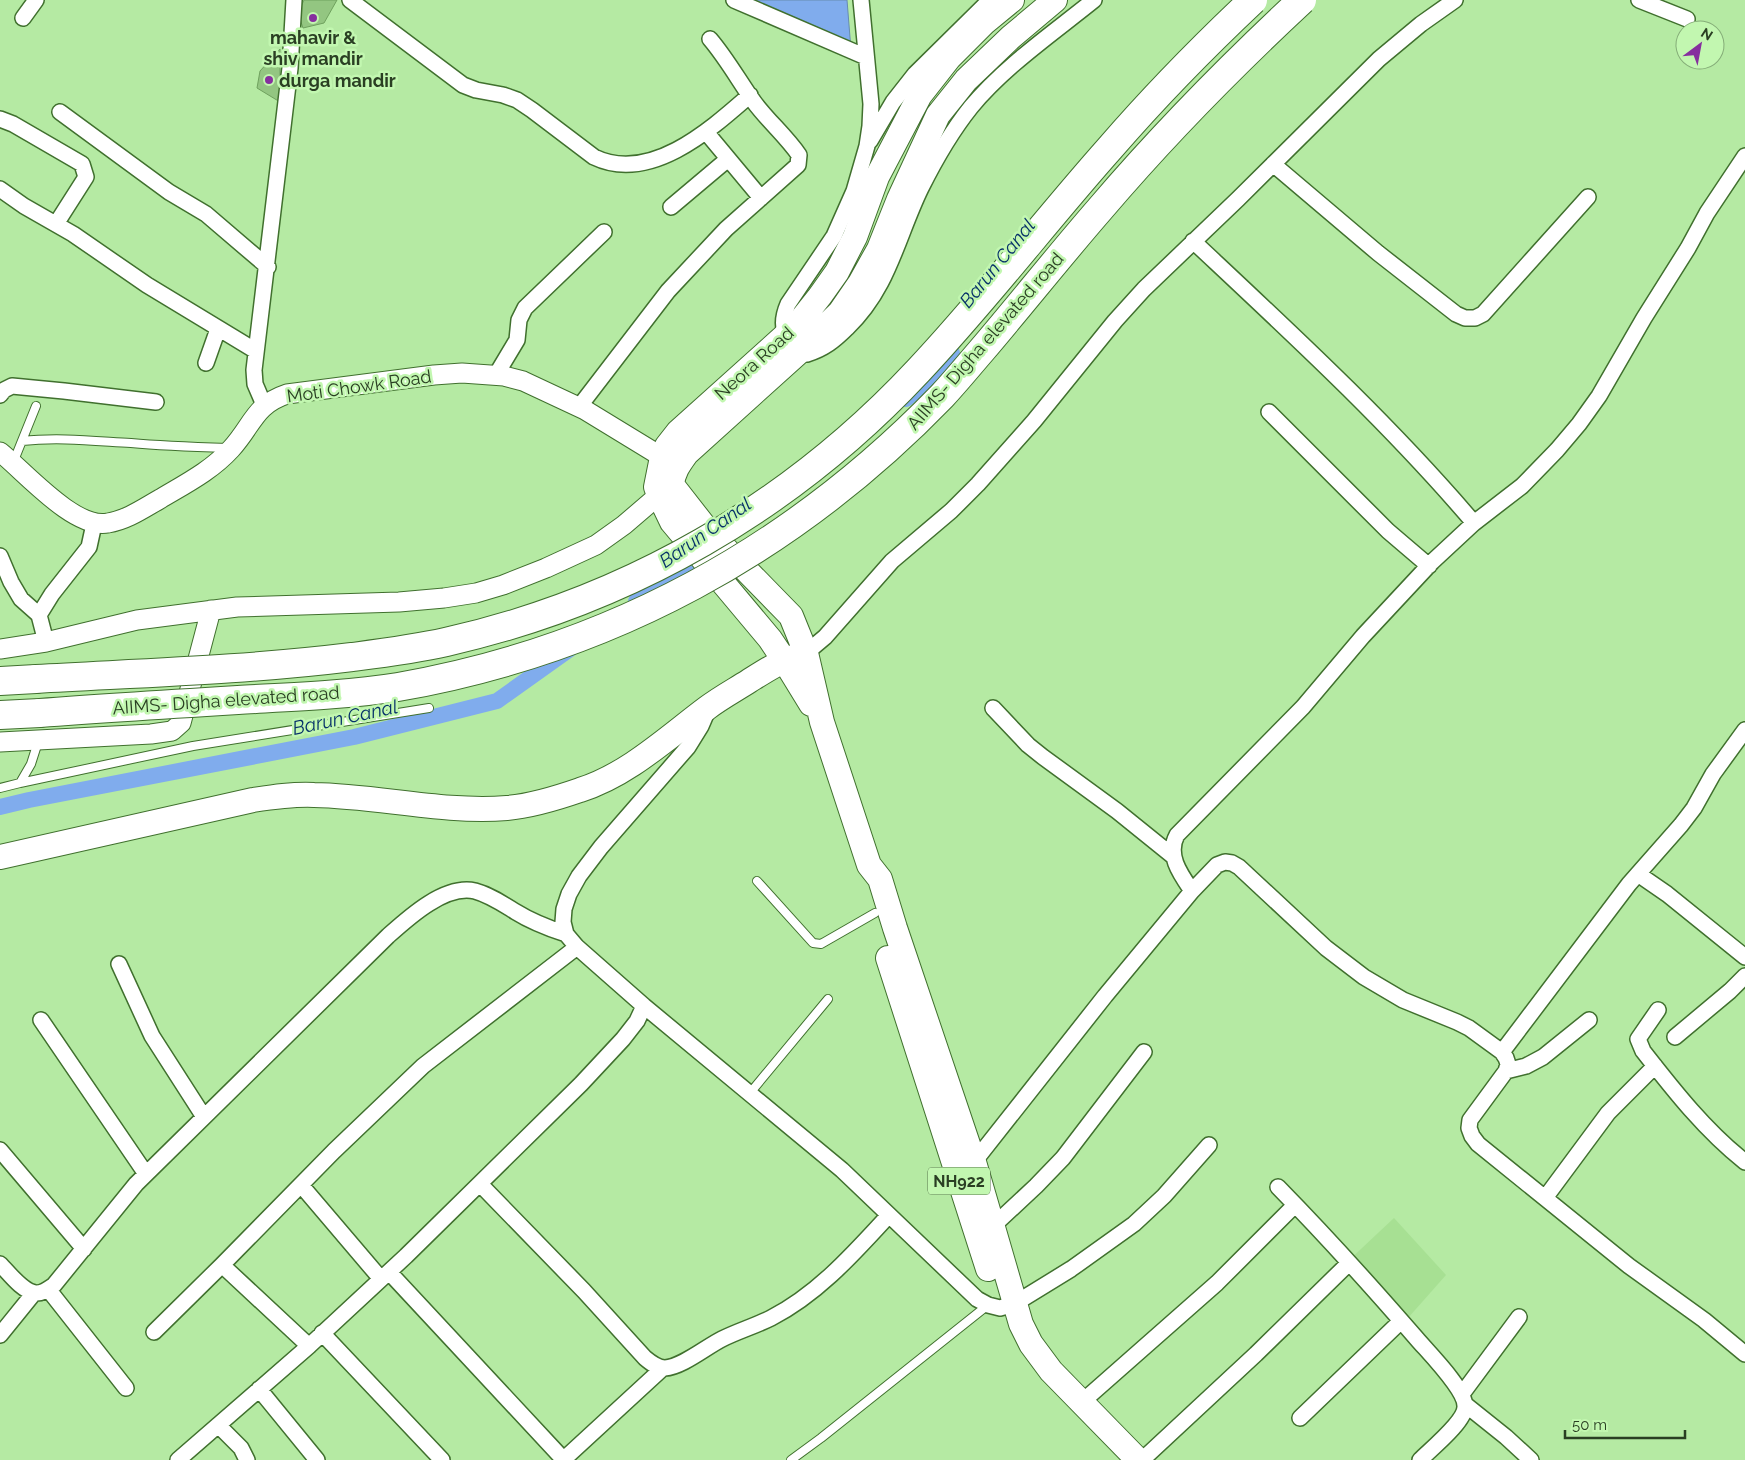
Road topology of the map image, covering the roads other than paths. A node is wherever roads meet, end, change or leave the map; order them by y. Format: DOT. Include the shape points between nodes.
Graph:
graph roads {
  1 [pos="36,0"];
  2 [pos="294,0"];
  3 [pos="350,0"];
  4 [pos="734,0"];
  5 [pos="861,0"];
  6 [pos="990,0"];
  7 [pos="1012,0"];
  8 [pos="1055,0"];
  9 [pos="1094,0"];
  10 [pos="1253,0"];
  11 [pos="1302,0"];
  12 [pos="1455,0"];
  13 [pos="1639,0"];
  14 [pos="23,18"];
  15 [pos="1687,19"];
  16 [pos="710,39"];
  17 [pos="866,57"];
  18 [pos="750,96"];
  19 [pos="60,112"];
  20 [pos="0,119"];
  21 [pos="706,132"];
  22 [pos="867,146"];
  23 [pos="1745,156"];
  24 [pos="728,159"];
  25 [pos="1273,164"];
  26 [pos="0,189"];
  27 [pos="761,198"];
  28 [pos="1588,198"];
  29 [pos="671,207"];
  30 [pos="56,224"];
  31 [pos="604,232"];
  32 [pos="1193,241"];
  33 [pos="268,267"];
  34 [pos="218,329"];
  35 [pos="799,338"];
  36 [pos="256,351"];
  37 [pos="206,363"];
  38 [pos="496,375"];
  39 [pos="0,395"];
  40 [pos="156,402"];
  41 [pos="264,405"];
  42 [pos="36,406"];
  43 [pos="579,407"];
  44 [pos="1268,412"];
  45 [pos="22,441"];
  46 [pos="232,448"];
  47 [pos="7,457"];
  48 [pos="670,461"];
  49 [pos="659,495"];
  50 [pos="1474,523"];
  51 [pos="94,524"];
  52 [pos="699,537"];
  53 [pos="0,556"];
  54 [pos="1429,566"];
  55 [pos="211,610"];
  56 [pos="39,615"];
  57 [pos="46,642"];
  58 [pos="0,649"];
  59 [pos="795,656"];
  60 [pos="0,682"];
  61 [pos="709,706"];
  62 [pos="429,708"];
  63 [pos="993,708"];
  64 [pos="0,715"];
  65 [pos="1745,730"];
  66 [pos="38,739"];
  67 [pos="0,742"];
  68 [pos="20,783"];
  69 [pos="0,788"];
  70 [pos="0,857"];
  71 [pos="1174,857"];
  72 [pos="870,865"];
  73 [pos="1638,874"];
  74 [pos="757,882"];
  75 [pos="1192,891"];
  76 [pos="874,913"];
  77 [pos="566,934"];
  78 [pos="577,947"];
  79 [pos="1745,957"];
  80 [pos="120,964"];
  81 [pos="1745,976"];
  82 [pos="828,999"];
  83 [pos="644,1006"];
  84 [pos="1658,1010"];
  85 [pos="41,1020"];
  86 [pos="1589,1020"];
  87 [pos="1675,1037"];
  88 [pos="1144,1052"];
  89 [pos="1502,1052"];
  90 [pos="1655,1066"];
  91 [pos="1506,1070"];
  92 [pos="750,1093"];
  93 [pos="204,1117"];
  94 [pos="1209,1145"];
  95 [pos="0,1150"];
  96 [pos="974,1162"];
  97 [pos="1745,1162"];
  98 [pos="146,1174"];
  99 [pos="480,1184"];
  100 [pos="301,1185"];
  101 [pos="1278,1187"];
  102 [pos="1545,1198"];
  103 [pos="1295,1205"];
  104 [pos="889,1215"];
  105 [pos="992,1227"];
  106 [pos="84,1248"];
  107 [pos="1349,1262"];
  108 [pos="0,1264"];
  109 [pos="222,1266"];
  110 [pos="385,1276"];
  111 [pos="41,1291"];
  112 [pos="1001,1306"];
  113 [pos="1519,1317"];
  114 [pos="1401,1321"];
  115 [pos="1,1331"];
  116 [pos="154,1332"];
  117 [pos="322,1333"];
  118 [pos="308,1346"];
  119 [pos="1745,1354"];
  120 [pos="663,1368"];
  121 [pos="126,1388"];
  122 [pos="259,1389"];
  123 [pos="1464,1400"];
  124 [pos="1082,1402"];
  125 [pos="1300,1418"];
  126 [pos="218,1425"];
  127 [pos="178,1460"];
  128 [pos="247,1460"];
  129 [pos="317,1460"];
  130 [pos="442,1460"];
  131 [pos="564,1460"];
  132 [pos="791,1460"];
  133 [pos="1121,1460"];
  134 [pos="1138,1460"];
  135 [pos="1142,1460"];
  136 [pos="1420,1460"];
  137 [pos="1531,1460"];
  1 -- 14 [label="street"];
  2 -- 33 [label="street" via="290,68"];
  3 -- 21 [label="street" via="463,85 517,100 594,158 630,165 648,161 664,156"];
  4 -- 17 [label="street"];
  5 -- 17 [label="street"];
  6 -- 22 [label="street" via="915,74 893,102"];
  7 -- 35 [label="main road, Neora Road" via="949,58 920,96 877,177 855,237"];
  8 -- 35 [label="main road, Neora Road" via="966,80 938,115 879,249 860,283 840,312"];
  9 -- 35 [label="street" via="1002,75 971,107 947,140 921,188 878,290 862,314 822,349 807,354"];
  10 -- 60 [label="highway, AIIMS- Digha elevated road, bridge" via="1112,145 938,349 872,417 789,487 666,563 563,608 444,643 272,665"];
  11 -- 64 [label="highway, AIIMS- Digha elevated road, bridge" via="1136,167 944,394 895,442 804,517 684,592 628,619 516,660 396,687"];
  12 -- 25 [label="street" via="1385,53"];
  13 -- 15 [label="street"];
  16 -- 18 [label="street"];
  17 -- 22 [label="street" via="871,104"];
  18 -- 21 [label="street"];
  18 -- 27 [label="street" via="796,150 800,160 794,170"];
  19 -- 33 [label="street" via="153,181 206,214"];
  20 -- 30 [label="street" via="82,164 86,177"];
  21 -- 24 [label="street"];
  22 -- 35 [label="street" via="854,191 834,236 783,315 782,325"];
  23 -- 50 [label="street" via="1580,424 1522,486"];
  24 -- 27 [label="street"];
  24 -- 29 [label="street"];
  25 -- 28 [label="street" via="1424,290 1465,318 1483,314"];
  25 -- 32 [label="street"];
  26 -- 30 [label="street"];
  27 -- 43 [label="street" via="726,228 668,291"];
  30 -- 34 [label="street"];
  31 -- 38 [label="street" via="525,308 519,320 517,340"];
  32 -- 50 [label="street" via="1344,384 1443,486"];
  32 -- 59 [label="street" via="1115,321 978,484 892,561 825,637"];
  33 -- 36 [label="street"];
  34 -- 36 [label="street"];
  34 -- 37 [label="street"];
  35 -- 48 [label="main road" via="687,453"];
  36 -- 41 [label="street" via="255,384"];
  38 -- 41 [label="street, Moti Chowk Road" via="462,373 411,377 287,394"];
  38 -- 43 [label="street, Moti Chowk Road" via="523,381"];
  39 -- 40 [label="street" via="12,386"];
  41 -- 46 [label="street, Moti Chowk Road"];
  42 -- 45 [label="lane"];
  43 -- 48 [label="street, Moti Chowk Road"];
  44 -- 54 [label="street" via="1382,525"];
  45 -- 46 [label="lane" via="83,440"];
  45 -- 47 [label="lane"];
  46 -- 51 [label="street, Moti Chowk Road" via="202,474 142,509 120,520"];
  47 -- 51 [label="street" via="65,508"];
  48 -- 49 [label="main road" via="656,486"];
  48 -- 52 [label="main road" via="672,485"];
  49 -- 52 [label="main road" via="672,522"];
  49 -- 55 [label="street" via="596,545 546,568 476,593 400,602"];
  50 -- 54 [label="street"];
  51 -- 56 [label="street" via="90,547"];
  52 -- 59 [label="main road, bridge" via="770,640"];
  52 -- 59 [label="main road, bridge" via="791,616"];
  53 -- 56 [label="street" via="21,598"];
  54 -- 71 [label="street" via="1363,636 1303,707 1177,835 1172,843"];
  55 -- 57 [label="street" via="137,620"];
  55 -- 66 [label="street" via="181,723 172,731"];
  56 -- 57 [label="street"];
  57 -- 58 [label="street"];
  59 -- 61 [label="main road"];
  59 -- 72 [label="main road" via="822,722"];
  61 -- 70 [label="main road" via="612,776 583,790 541,802 509,808 476,809 315,795 285,796 253,800"];
  61 -- 77 [label="street" via="688,747 600,847 579,876 564,909"];
  62 -- 68 [label="lane" via="193,746"];
  63 -- 71 [label="street" via="1028,745"];
  65 -- 73 [label="street" via="1712,774 1682,825"];
  66 -- 67 [label="street"];
  66 -- 68 [label="lane" via="31,764"];
  68 -- 69 [label="lane"];
  71 -- 75 [label="street"];
  72 -- 76 [label="main road, NH922" via="866,882"];
  72 -- 96 [label="main road" via="880,879"];
  73 -- 79 [label="street"];
  73 -- 89 [label="street"];
  74 -- 76 [label="lane" via="813,943 822,944"];
  75 -- 89 [label="street" via="1217,865 1232,863 1326,948 1364,977 1403,1000 1469,1028"];
  75 -- 96 [label="street"];
  76 -- 112 [label="main road, NH922"];
  77 -- 78 [label="street"];
  77 -- 93 [label="street" via="545,928 473,890 462,890 440,898 404,921"];
  78 -- 83 [label="street"];
  78 -- 100 [label="street" via="423,1066"];
  80 -- 93 [label="street" via="152,1036"];
  81 -- 87 [label="street"];
  82 -- 92 [label="lane"];
  83 -- 92 [label="street"];
  83 -- 99 [label="street" via="623,1039"];
  84 -- 90 [label="street" via="1638,1038"];
  85 -- 98 [label="street"];
  86 -- 91 [label="street" via="1543,1057 1526,1066"];
  88 -- 105 [label="street" via="1063,1158"];
  89 -- 91 [label="street" via="1508,1064"];
  90 -- 97 [label="street" via="1697,1119"];
  90 -- 102 [label="street" via="1596,1127"];
  91 -- 102 [label="street" via="1470,1120 1469,1128 1478,1144"];
  92 -- 104 [label="street" via="842,1170"];
  93 -- 98 [label="street"];
  94 -- 112 [label="street" via="1134,1224 1072,1269"];
  95 -- 106 [label="street"];
  96 -- 105 [label="main road"];
  98 -- 106 [label="street" via="115,1207"];
  99 -- 110 [label="street"];
  99 -- 120 [label="street" via="645,1358"];
  100 -- 109 [label="street"];
  100 -- 110 [label="street"];
  101 -- 103 [label="street"];
  102 -- 119 [label="street"];
  103 -- 107 [label="street"];
  103 -- 124 [label="street" via="1217,1283"];
  104 -- 112 [label="street" via="977,1299"];
  104 -- 120 [label="street" via="840,1266 798,1302 674,1366"];
  105 -- 112 [label="main road"];
  106 -- 111 [label="street" via="62,1277"];
  107 -- 114 [label="street"];
  107 -- 135 [label="street"];
  108 -- 111 [label="street" via="26,1289"];
  109 -- 116 [label="street"];
  109 -- 118 [label="street"];
  110 -- 117 [label="street"];
  110 -- 131 [label="street"];
  111 -- 115 [label="street"];
  111 -- 121 [label="street"];
  112 -- 124 [label="main road" via="1021,1324 1051,1371"];
  112 -- 132 [label="lane"];
  112 -- 133 [label="main road, NH922" via="1019,1349 1041,1379"];
  113 -- 123 [label="street"];
  114 -- 123 [label="street" via="1439,1364"];
  114 -- 125 [label="street"];
  117 -- 118 [label="street"];
  117 -- 130 [label="street"];
  118 -- 122 [label="street"];
  120 -- 131 [label="street"];
  122 -- 126 [label="street"];
  122 -- 129 [label="street"];
  123 -- 136 [label="street" via="1464,1414 1459,1422"];
  123 -- 137 [label="street"];
  124 -- 134 [label="main road"];
  126 -- 127 [label="street"];
  126 -- 128 [label="street" via="241,1448"];
}
